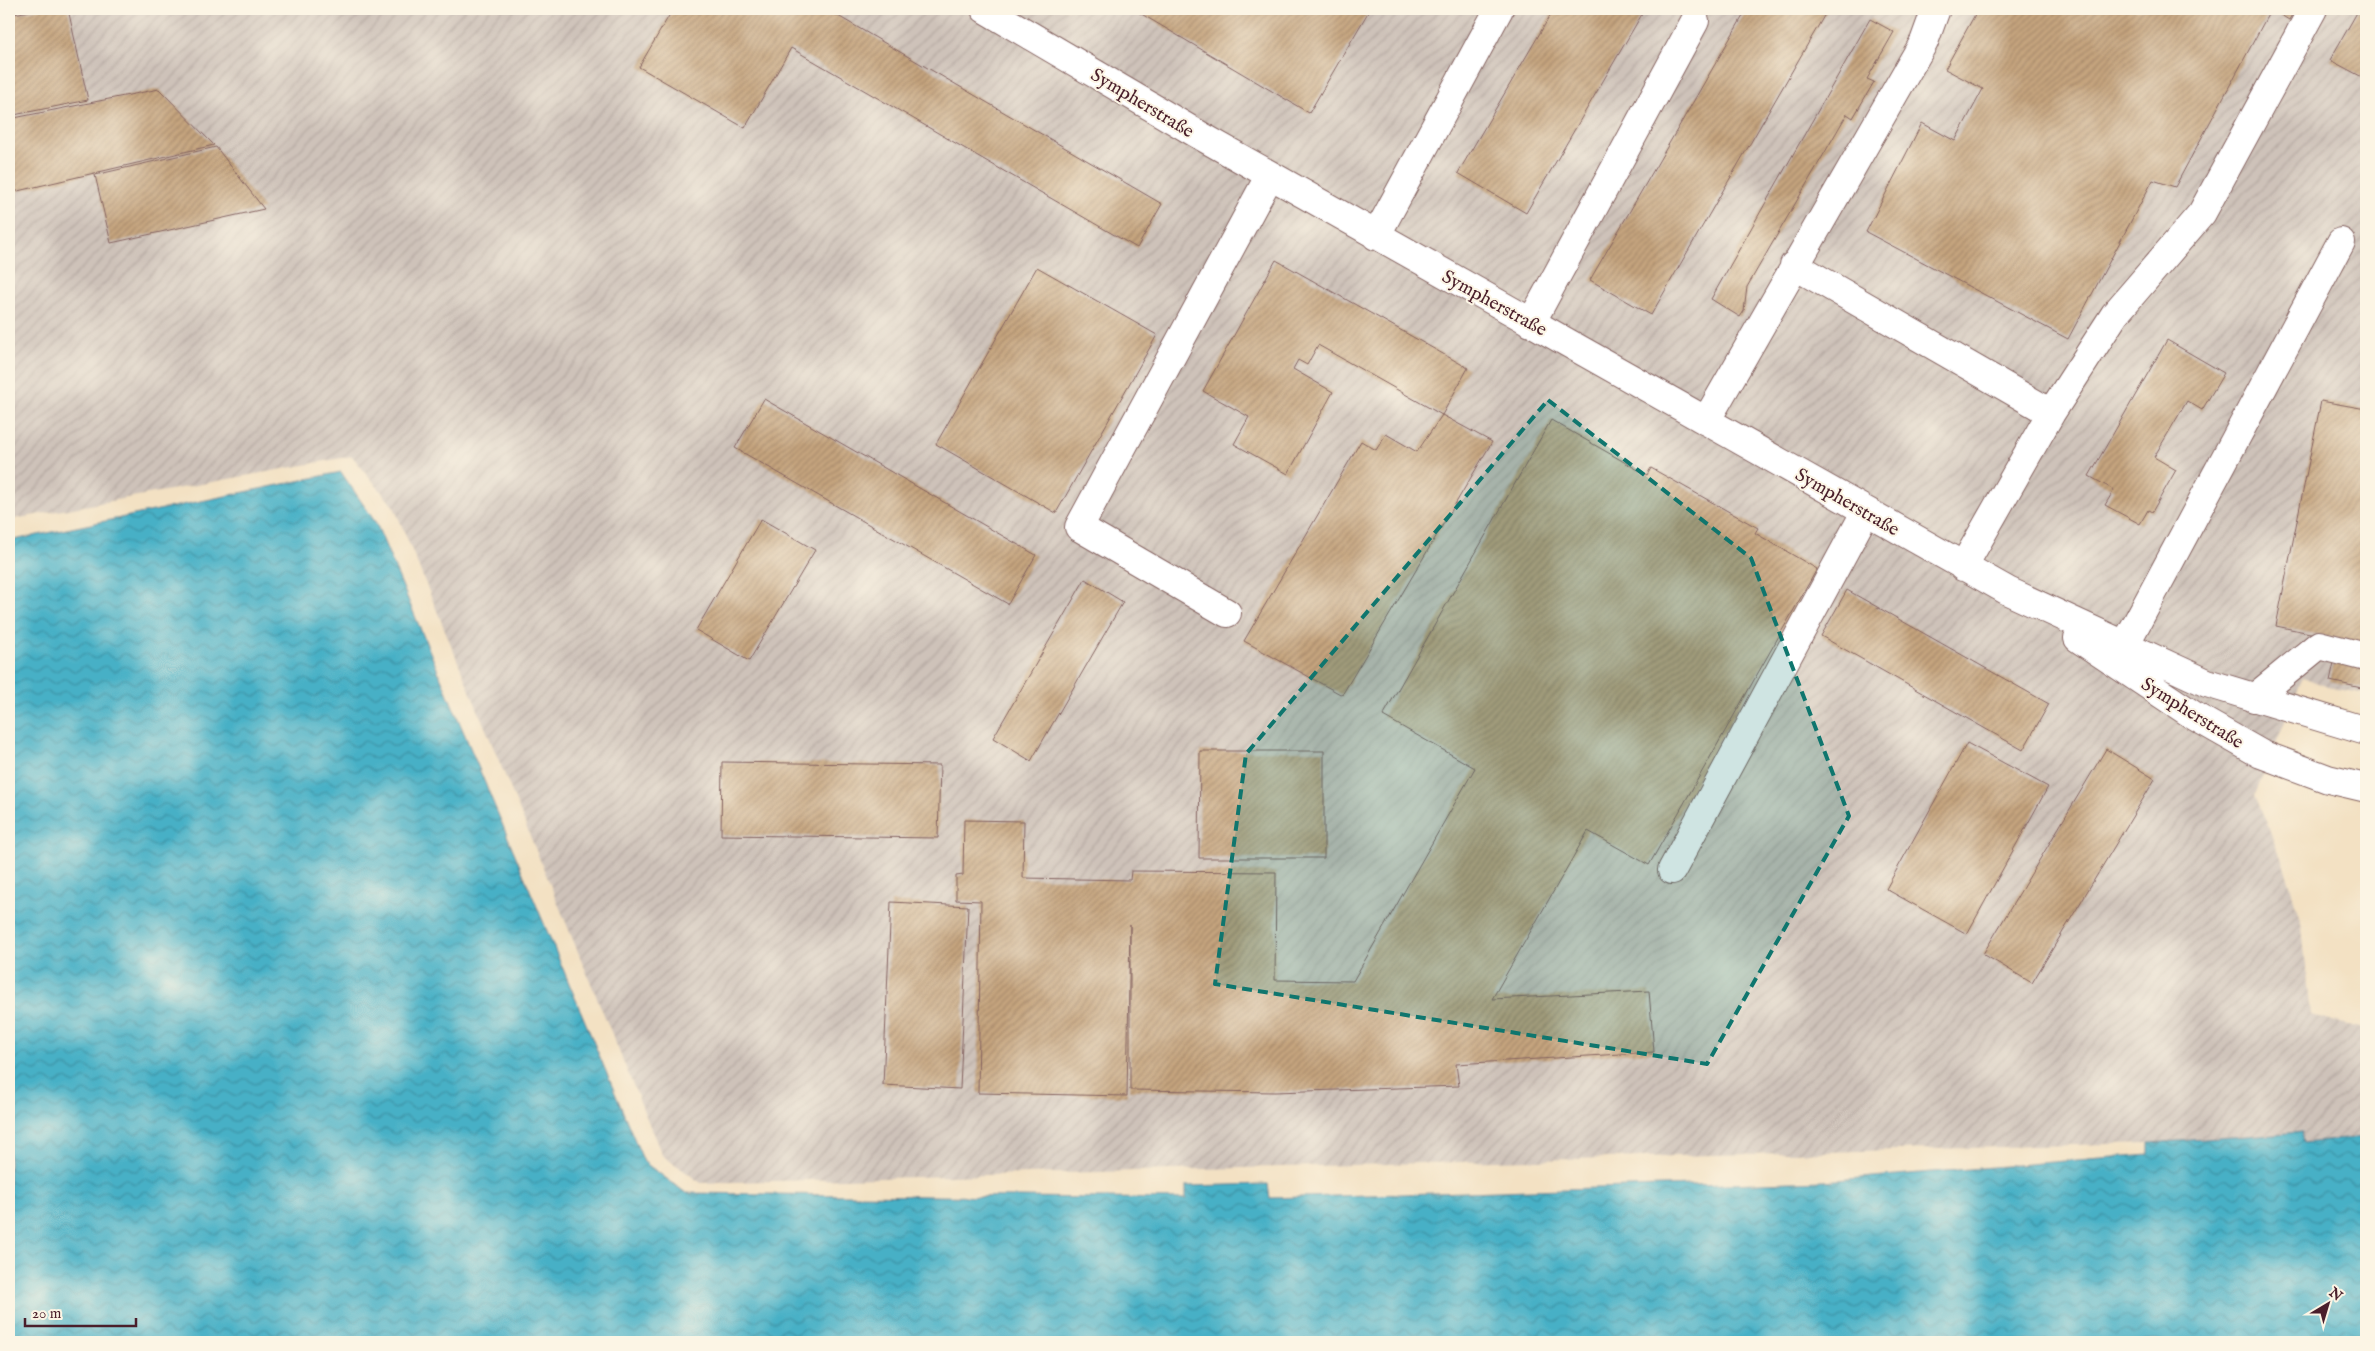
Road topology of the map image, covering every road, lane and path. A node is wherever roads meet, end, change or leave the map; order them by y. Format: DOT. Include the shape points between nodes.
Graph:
graph roads {
  1 [pos="985,9"];
  2 [pos="1499,9"];
  3 [pos="1936,9"];
  4 [pos="2313,9"];
  5 [pos="1695,21"];
  6 [pos="1270,176"];
  7 [pos="1376,236"];
  8 [pos="2341,242"];
  9 [pos="1794,266"];
  10 [pos="1531,323"];
  11 [pos="2051,413"];
  12 [pos="1706,421"];
  13 [pos="1866,511"];
  14 [pos="1963,566"];
  15 [pos="2008,591"];
  16 [pos="1227,613"];
  17 [pos="2125,645"];
  18 [pos="2366,657"];
  19 [pos="2254,698"];
  20 [pos="2366,731"];
  21 [pos="2366,788"];
  22 [pos="1672,870"];
  1 -- 6 [label="street, Sympherstraße"];
  2 -- 7 [label="street"];
  3 -- 9 [label="street" via="1924,42"];
  4 -- 11 [label="street" via="2202,213 2115,314"];
  5 -- 10 [label="street"];
  6 -- 7 [label="street, Sympherstraße"];
  6 -- 16 [label="street" via="1079,527"];
  7 -- 10 [label="street, Sympherstraße"];
  8 -- 17 [label="street"];
  9 -- 11 [label="street"];
  9 -- 12 [label="street"];
  10 -- 12 [label="street, Sympherstraße"];
  11 -- 14 [label="street"];
  12 -- 13 [label="street, Sympherstraße"];
  13 -- 14 [label="street, Sympherstraße"];
  13 -- 22 [label="street"];
  14 -- 15 [label="street, Sympherstraße"];
  15 -- 17 [label="street, Sympherstraße"];
  15 -- 21 [label="street, Sympherstraße" via="2196,717 2261,754"];
  17 -- 19 [label="street, Sympherstraße" via="2207,683"];
  18 -- 19 [label="street" via="2319,645"];
  19 -- 20 [label="street, Sympherstraße"];
}
